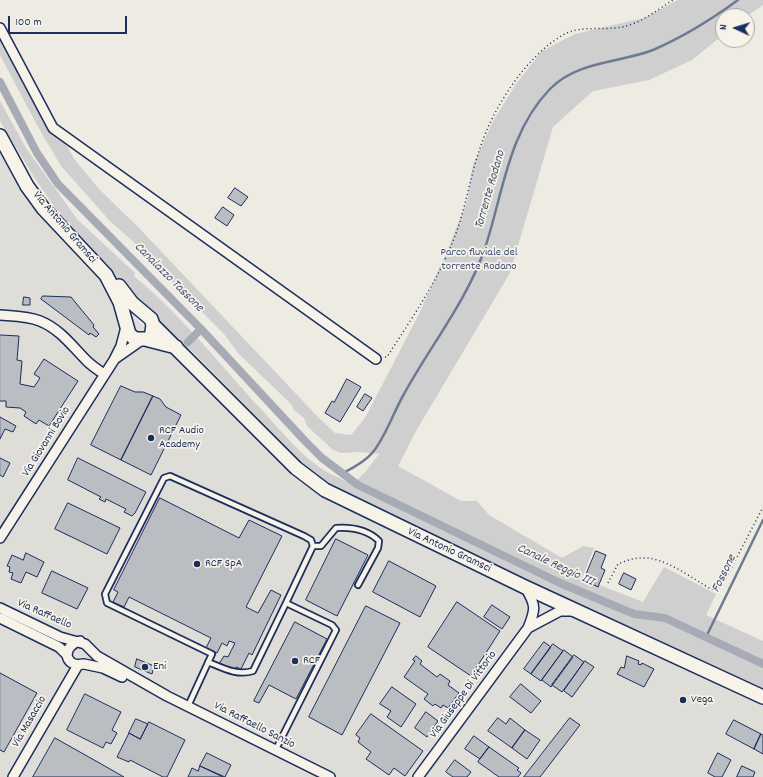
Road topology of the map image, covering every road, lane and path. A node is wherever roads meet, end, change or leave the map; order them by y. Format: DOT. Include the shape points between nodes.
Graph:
graph roads {
  1 [pos="673,0"];
  2 [pos="0,28"];
  3 [pos="0,136"];
  4 [pos="106,275"];
  5 [pos="142,313"];
  6 [pos="0,315"];
  7 [pos="126,325"];
  8 [pos="153,325"];
  9 [pos="144,339"];
  10 [pos="176,346"];
  11 [pos="376,358"];
  12 [pos="114,360"];
  13 [pos="104,374"];
  14 [pos="763,507"];
  15 [pos="0,538"];
  16 [pos="313,546"];
  17 [pos="608,583"];
  18 [pos="358,585"];
  19 [pos="526,587"];
  20 [pos="552,600"];
  21 [pos="286,603"];
  22 [pos="0,608"];
  23 [pos="575,611"];
  24 [pos="535,612"];
  25 [pos="552,616"];
  26 [pos="0,618"];
  27 [pos="528,628"];
  28 [pos="80,641"];
  29 [pos="89,648"];
  30 [pos="75,661"];
  31 [pos="208,662"];
  32 [pos="167,696"];
  33 [pos="763,697"];
  34 [pos="188,706"];
  35 [pos="275,751"];
  36 [pos="13,777"];
  37 [pos="330,777"];
  38 [pos="418,777"];
  1 -- 11 [label="path" via="626,26 564,34 539,54 517,79 489,126 480,148 456,234 446,258 387,357"];
  2 -- 11 [label="street" via="53,128"];
  3 -- 4 [label="street, Via Antonio Gramsci" via="43,208"];
  4 -- 5 [label="street, Via Antonio Gramsci" via="117,283"];
  4 -- 7 [label="street, Via Antonio Gramsci" via="120,302"];
  5 -- 7 [label="street" via="131,316"];
  5 -- 8 [label="street, Via Antonio Gramsci" via="148,316"];
  6 -- 13 [label="street" via="40,320 52,327"];
  7 -- 9 [label="street" via="132,337"];
  7 -- 12 [label="street, Via Giovanni Bovio" via="121,346"];
  8 -- 9 [label="street" via="151,334"];
  8 -- 10 [label="street, Via Antonio Gramsci"];
  9 -- 10 [label="street"];
  9 -- 12 [label="street, Via Giovanni Bovio"];
  10 -- 19 [label="street, Via Antonio Gramsci" via="273,446 310,480 337,498"];
  12 -- 13 [label="street, Via Giovanni Bovio"];
  13 -- 15 [label="street, Via Giovanni Bovio"];
  14 -- 17 [label="path" via="719,588 711,589 660,561 643,558 618,564"];
  16 -- 18 [label="lane" via="321,546 336,528 352,527 374,536 379,541 378,548"];
  16 -- 21 [label="lane"];
  16 -- 31 [label="lane" via="311,540 304,536 170,476 164,478 105,594 107,603 212,654"];
  19 -- 20 [label="street, Via Antonio Gramsci"];
  19 -- 24 [label="street" via="534,601"];
  20 -- 23 [label="street, Via Antonio Gramsci"];
  20 -- 24 [label="street"];
  20 -- 25 [label="street"];
  21 -- 31 [label="lane" via="253,671 245,674 235,673"];
  21 -- 35 [label="lane" via="332,625 336,630"];
  22 -- 28 [label="street, Via Raffaello" via="60,637"];
  23 -- 25 [label="street, Via Giuseppe Di Vittorio" via="560,611"];
  23 -- 33 [label="street, Via Antonio Gramsci"];
  24 -- 27 [label="street, Via Giuseppe Di Vittorio"];
  25 -- 27 [label="street, Via Giuseppe Di Vittorio"];
  26 -- 30 [label="street, Via Raffaello" via="59,647"];
  27 -- 38 [label="street, Via Giuseppe Di Vittorio"];
  28 -- 29 [label="street, Via Raffaello"];
  28 -- 30 [label="street, Via Raffaello" via="68,648"];
  29 -- 30 [label="street" via="88,660"];
  29 -- 32 [label="street, Via Raffaello" via="97,656"];
  30 -- 32 [label="street, Via Raffaello" via="103,668"];
  30 -- 36 [label="street, Via Masaccio" via="68,680"];
  31 -- 34 [label="lane"];
  32 -- 34 [label="street, Via Raffaello Sanzio"];
  34 -- 35 [label="street, Via Raffaello Sanzio"];
  35 -- 37 [label="street, Via Raffaello Sanzio"];
}
